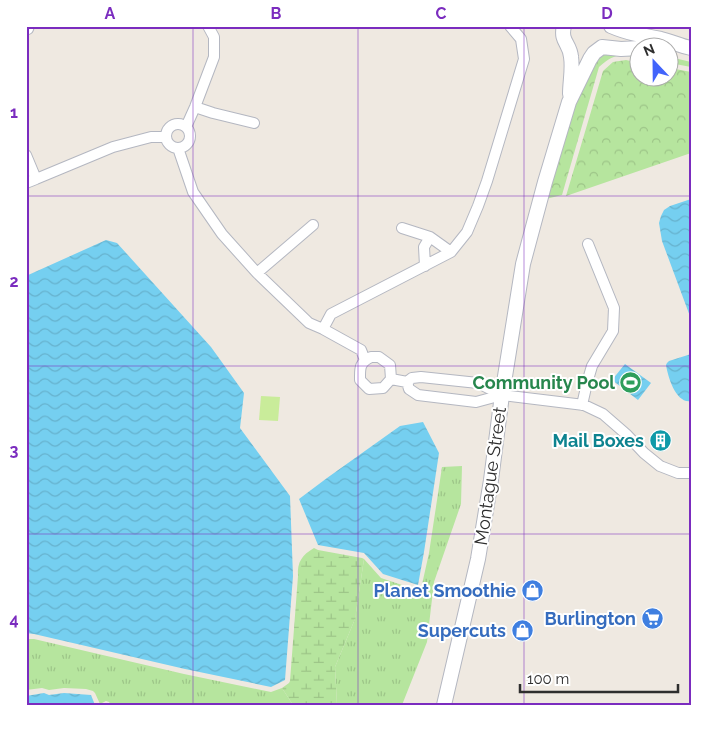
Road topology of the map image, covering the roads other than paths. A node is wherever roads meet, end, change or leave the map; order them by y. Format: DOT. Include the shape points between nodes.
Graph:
graph roads {
  1 [pos="208,26"];
  2 [pos="510,26"];
  3 [pos="605,26"];
  4 [pos="611,26"];
  5 [pos="561,29"];
  6 [pos="684,46"];
  7 [pos="602,47"];
  8 [pos="630,48"];
  9 [pos="569,102"];
  10 [pos="195,107"];
  11 [pos="254,123"];
  12 [pos="186,127"];
  13 [pos="166,137"];
  14 [pos="178,148"];
  15 [pos="26,155"];
  16 [pos="36,179"];
  17 [pos="26,183"];
  18 [pos="313,225"];
  19 [pos="402,228"];
  20 [pos="430,237"];
  21 [pos="588,244"];
  22 [pos="451,252"];
  23 [pos="425,266"];
  24 [pos="257,272"];
  25 [pos="323,328"];
  26 [pos="365,360"];
  27 [pos="391,379"];
  28 [pos="406,382"];
  29 [pos="502,395"];
  30 [pos="582,405"];
  31 [pos="691,473"];
  32 [pos="444,705"];
  1 -- 10 [label="street" via="214,37 214,57"];
  2 -- 22 [label="street" via="521,39 524,59 478,206 467,232"];
  3 -- 7 [label="street"];
  4 -- 6 [label="street"];
  5 -- 9 [label="street, Montague Street" via="571,58"];
  7 -- 8 [label="street"];
  7 -- 9 [label="street, Montague Street" via="590,59"];
  9 -- 29 [label="street, Montague Street" via="523,264"];
  10 -- 11 [label="street"];
  10 -- 12 [label="street"];
  12 -- 13 [label="street" via="179,124 171,126"];
  12 -- 14 [label="street" via="190,138 186,145"];
  13 -- 14 [label="street" via="171,146"];
  13 -- 16 [label="street" via="151,137 113,148"];
  14 -- 24 [label="street" via="193,192 222,234"];
  15 -- 16 [label="street"];
  16 -- 17 [label="street"];
  18 -- 24 [label="street"];
  19 -- 20 [label="street"];
  20 -- 22 [label="street"];
  20 -- 23 [label="street" via="424,247"];
  21 -- 30 [label="street" via="614,308 613,331 592,366"];
  22 -- 23 [label="street"];
  23 -- 25 [label="street" via="332,314"];
  24 -- 25 [label="street" via="309,323"];
  25 -- 26 [label="street" via="361,350"];
  26 -- 27 [label="street" via="379,357 390,365"];
  26 -- 27 [label="street" via="360,368 360,380 369,388 383,388"];
  27 -- 28 [label="street"];
  28 -- 29 [label="street" via="421,376 478,382"];
  28 -- 29 [label="street" via="409,389 418,395 476,402"];
  29 -- 30 [label="street"];
  29 -- 32 [label="street, Montague Street" via="478,559"];
  30 -- 31 [label="street" via="603,414 660,466 678,473"];
}
